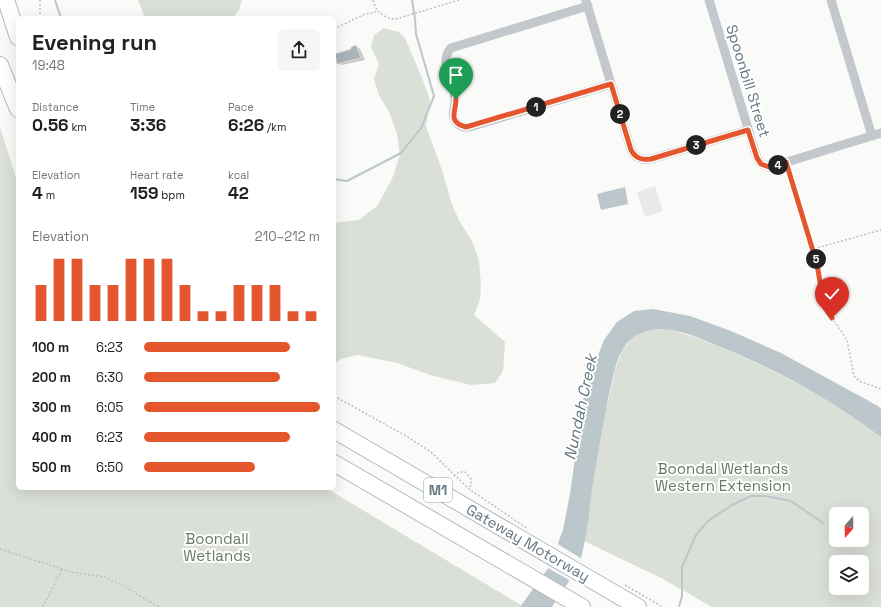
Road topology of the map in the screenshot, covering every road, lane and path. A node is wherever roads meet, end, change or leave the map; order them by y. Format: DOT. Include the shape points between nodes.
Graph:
graph roads {
  1 [pos="6,0"];
  2 [pos="40,0"];
  3 [pos="373,0"];
  4 [pos="459,0"];
  5 [pos="709,0"];
  6 [pos="831,0"];
  7 [pos="587,3"];
  8 [pos="377,11"];
  9 [pos="40,16"];
  10 [pos="336,28"];
  11 [pos="16,31"];
  12 [pos="0,65"];
  13 [pos="611,84"];
  14 [pos="16,104"];
  15 [pos="748,130"];
  16 [pos="877,134"];
  17 [pos="786,162"];
  18 [pos="881,230"];
  19 [pos="813,249"];
  20 [pos="881,389"];
  21 [pos="336,397"];
  22 [pos="336,431"];
  23 [pos="336,464"];
  24 [pos="454,476"];
  25 [pos="469,489"];
  26 [pos="530,530"];
  27 [pos="0,549"];
  28 [pos="62,569"];
  29 [pos="580,606"];
  30 [pos="43,607"];
  31 [pos="159,607"];
  32 [pos="638,607"];
  1 -- 11 [label="highway"];
  2 -- 9 [label="path"];
  3 -- 8 [label="path"];
  4 -- 8 [label="path" via="402,18 392,19 382,16"];
  5 -- 15 [label="street, Spoonbill Street"];
  6 -- 16 [label="street"];
  7 -- 13 [label="street"];
  7 -- 13 [label="street" via="451,48 445,61 455,96 454,118 460,125 469,127"];
  8 -- 10 [label="path"];
  12 -- 14 [label="highway"];
  13 -- 15 [label="street" via="631,150 638,158 651,159"];
  15 -- 17 [label="street, Spoonbill Street" via="761,164 769,167"];
  16 -- 17 [label="street, Spoonbill Street"];
  17 -- 19 [label="path"];
  18 -- 19 [label="path"];
  19 -- 20 [label="path" via="824,306 847,340 854,376 859,381"];
  21 -- 24 [label="path" via="420,445 439,459"];
  22 -- 32 [label="highway, Gateway Motorway / M1"];
  23 -- 29 [label="highway, Gateway Motorway / M1"];
  24 -- 25 [label="path"];
  24 -- 25 [label="path" via="459,472 465,472 472,479"];
  25 -- 26 [label="path"];
  27 -- 28 [label="path"];
  28 -- 30 [label="path"];
  28 -- 31 [label="path" via="113,581"];
}
